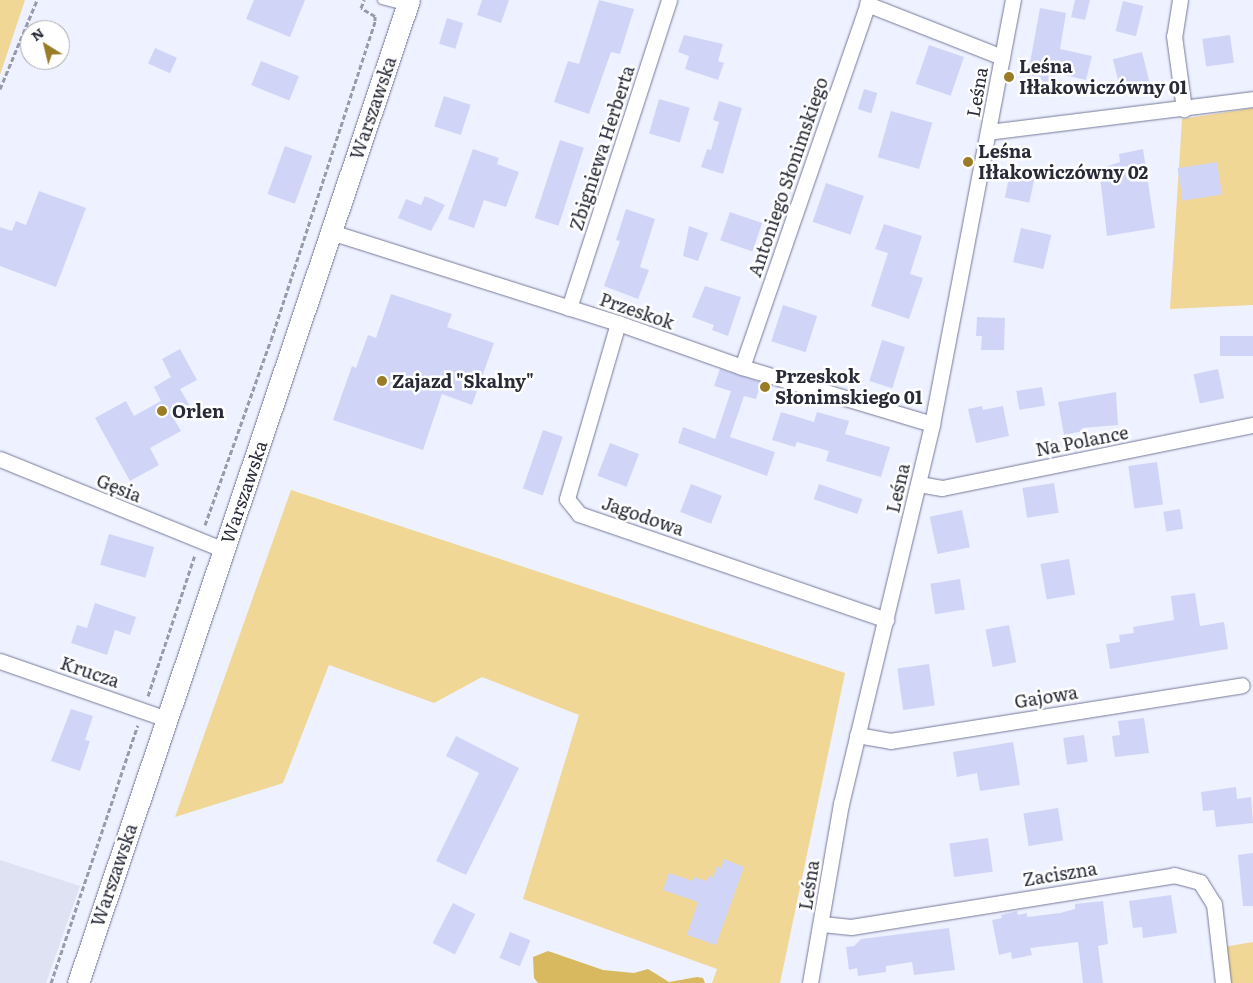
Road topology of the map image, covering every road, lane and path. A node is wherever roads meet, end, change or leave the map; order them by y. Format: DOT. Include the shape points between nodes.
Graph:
graph roads {
  1 [pos="36,0"];
  2 [pos="364,0"];
  3 [pos="382,0"];
  4 [pos="670,0"];
  5 [pos="1013,0"];
  6 [pos="1180,0"];
  7 [pos="868,2"];
  8 [pos="408,4"];
  9 [pos="1002,57"];
  10 [pos="0,89"];
  11 [pos="1253,99"];
  12 [pos="1184,110"];
  13 [pos="988,132"];
  14 [pos="331,232"];
  15 [pos="569,308"];
  16 [pos="618,323"];
  17 [pos="742,367"];
  18 [pos="932,424"];
  19 [pos="1253,426"];
  20 [pos="0,459"];
  21 [pos="919,484"];
  22 [pos="205,526"];
  23 [pos="224,550"];
  24 [pos="195,555"];
  25 [pos="886,620"];
  26 [pos="0,661"];
  27 [pos="1242,685"];
  28 [pos="143,711"];
  29 [pos="167,719"];
  30 [pos="857,735"];
  31 [pos="822,924"];
  32 [pos="51,983"];
  33 [pos="78,983"];
  34 [pos="810,983"];
  35 [pos="1223,983"];
  1 -- 10 [label="path"];
  2 -- 22 [label="path" via="361,8 375,16 375,21"];
  3 -- 8 [label="lane"];
  4 -- 15 [label="street, Zbigniewa Herberta"];
  5 -- 9 [label="street, Leśna"];
  6 -- 12 [label="street" via="1174,36"];
  7 -- 9 [label="street"];
  7 -- 17 [label="street, Antoniego Słonimskiego"];
  8 -- 14 [label="street, Warszawska"];
  9 -- 13 [label="street, Leśna"];
  11 -- 12 [label="street"];
  12 -- 13 [label="street"];
  13 -- 18 [label="street, Leśna"];
  14 -- 15 [label="street, Przeskok"];
  14 -- 23 [label="street, Warszawska"];
  15 -- 16 [label="street, Przeskok"];
  16 -- 17 [label="street, Przeskok"];
  16 -- 25 [label="street, Jagodowa" via="567,499 579,514"];
  17 -- 18 [label="street, Przeskok"];
  18 -- 21 [label="street, Leśna"];
  19 -- 21 [label="street, Na Polance" via="942,488"];
  20 -- 23 [label="street, Gęsia"];
  21 -- 25 [label="street, Leśna"];
  23 -- 29 [label="street, Warszawska"];
  24 -- 28 [label="path"];
  25 -- 30 [label="street, Leśna"];
  26 -- 28 [label="street, Krucza"];
  27 -- 30 [label="street, Gajowa" via="890,741"];
  28 -- 29 [label="street, Krucza"];
  28 -- 32 [label="path"];
  29 -- 33 [label="street, Warszawska"];
  30 -- 31 [label="street, Leśna" via="841,804"];
  31 -- 34 [label="street, Leśna"];
  31 -- 35 [label="street, Zaciszna" via="852,928 1174,875 1200,882 1214,904"];
}
